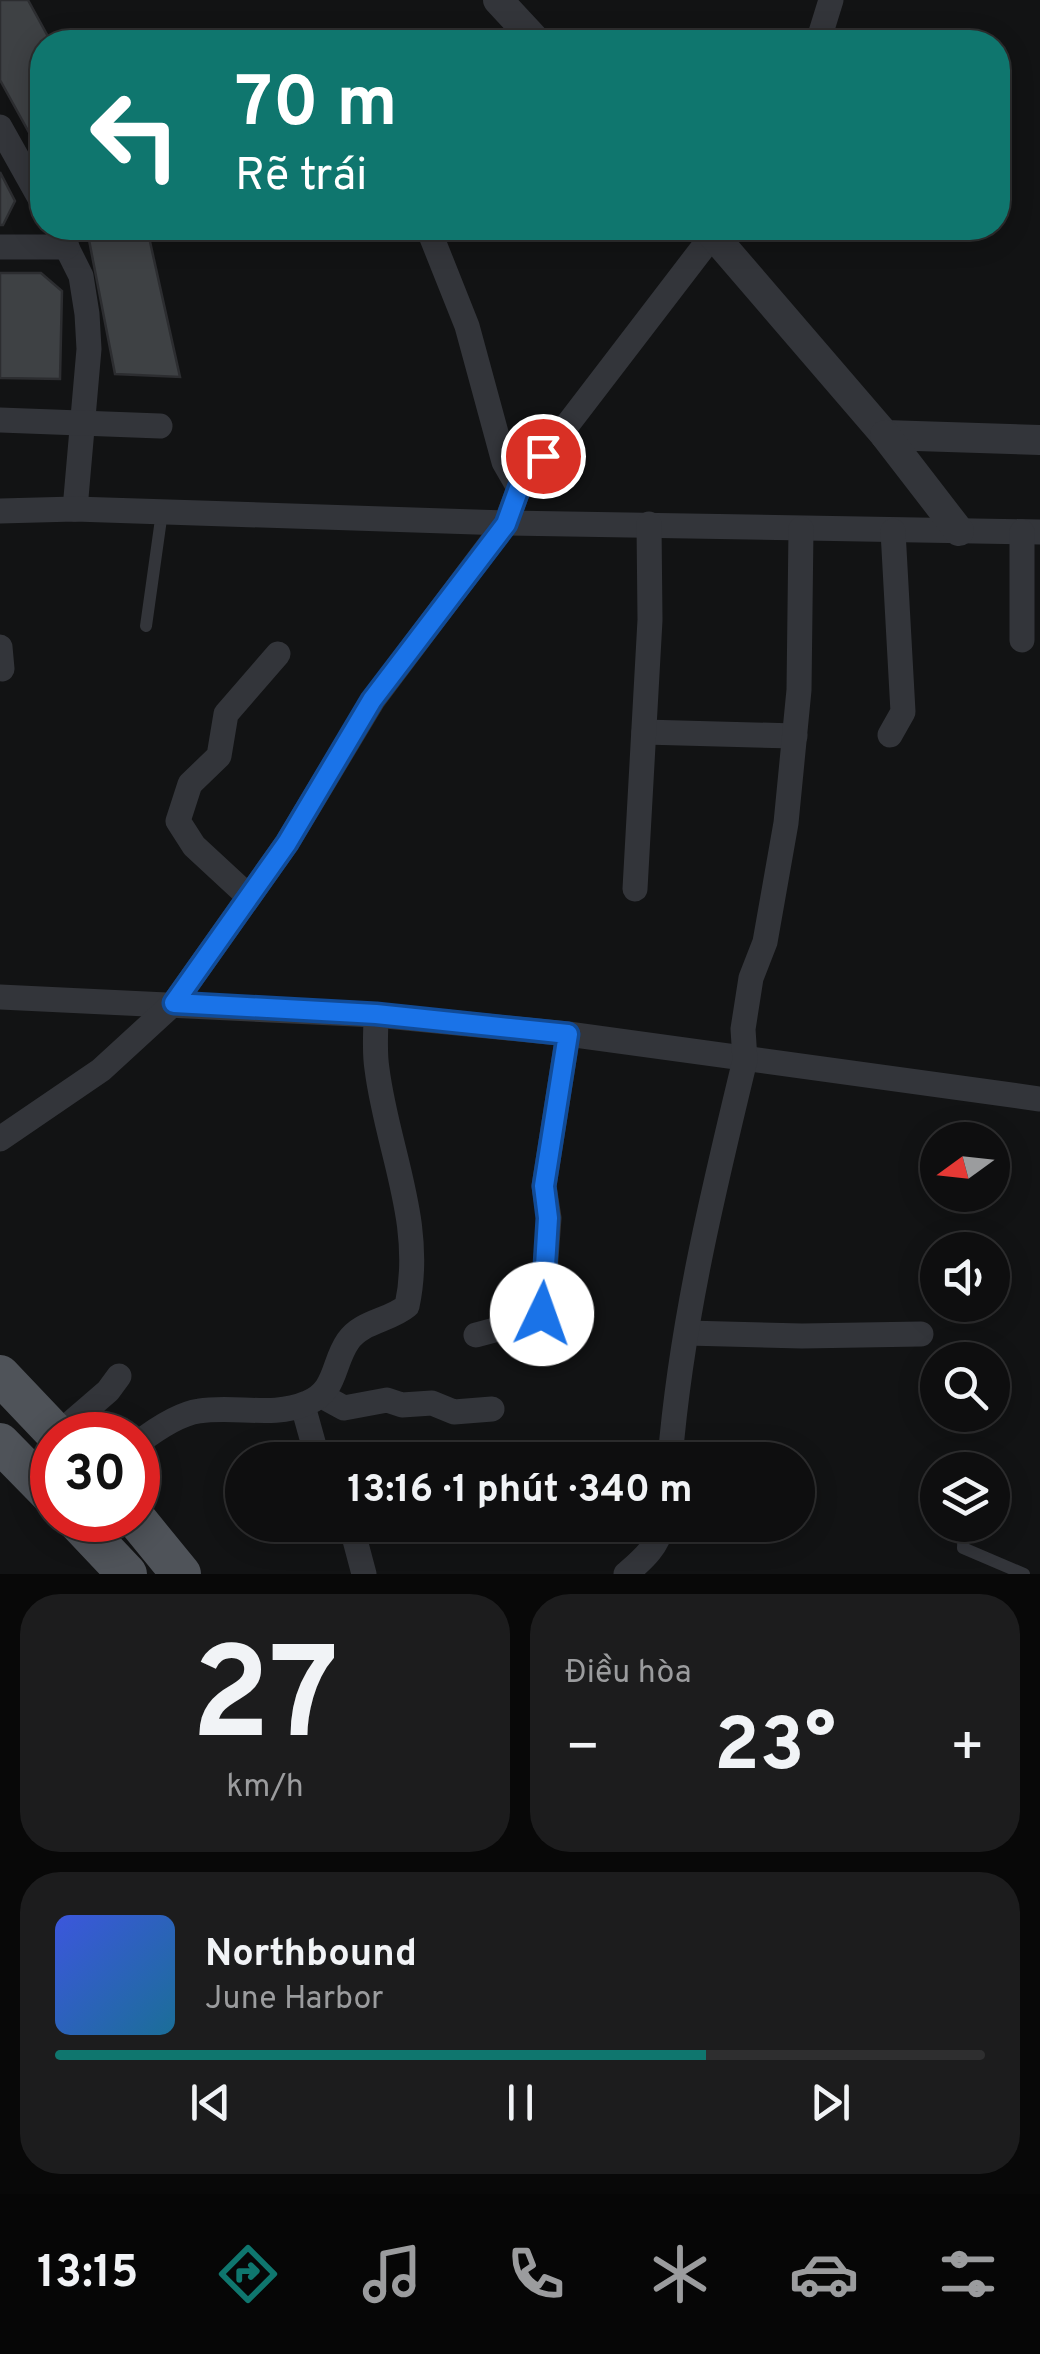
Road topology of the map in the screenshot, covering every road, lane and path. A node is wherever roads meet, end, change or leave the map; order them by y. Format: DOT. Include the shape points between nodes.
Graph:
graph roads {
  1 [pos="498,0"];
  2 [pos="831,0"];
  3 [pos="526,30"];
  4 [pos="822,30"];
  5 [pos="0,126"];
  6 [pos="30,180"];
  7 [pos="41,240"];
  8 [pos="63,240"];
  9 [pos="433,240"];
  10 [pos="705,240"];
  11 [pos="721,240"];
  12 [pos="0,246"];
  13 [pos="0,420"];
  14 [pos="80,422"];
  15 [pos="160,426"];
  16 [pos="886,435"];
  17 [pos="1040,440"];
  18 [pos="519,488"];
  19 [pos="76,509"];
  20 [pos="0,511"];
  21 [pos="162,512"];
  22 [pos="506,524"];
  23 [pos="649,524"];
  24 [pos="801,529"];
  25 [pos="892,531"];
  26 [pos="958,532"];
  27 [pos="1031,532"];
  28 [pos="146,626"];
  29 [pos="1022,640"];
  30 [pos="278,654"];
  31 [pos="644,732"];
  32 [pos="890,734"];
  33 [pos="795,736"];
  34 [pos="635,889"];
  35 [pos="248,896"];
  36 [pos="0,997"];
  37 [pos="174,1003"];
  38 [pos="376,1014"];
  39 [pos="568,1034"];
  40 [pos="745,1060"];
  41 [pos="1040,1099"];
  42 [pos="0,1138"];
  43 [pos="687,1332"];
  44 [pos="921,1334"];
  45 [pos="476,1335"];
  46 [pos="0,1375"];
  47 [pos="119,1376"];
  48 [pos="312,1401"];
  49 [pos="492,1409"];
  50 [pos="35,1412"];
  51 [pos="84,1412"];
  52 [pos="160,1427"];
  53 [pos="316,1442"];
  54 [pos="672,1442"];
  55 [pos="0,1443"];
  56 [pos="30,1474"];
  57 [pos="97,1542"];
  58 [pos="155,1542"];
  59 [pos="356,1542"];
  60 [pos="655,1542"];
  61 [pos="963,1542"];
  62 [pos="127,1574"];
  63 [pos="182,1574"];
  64 [pos="364,1574"];
  65 [pos="626,1574"];
  66 [pos="1024,1574"];
  1 -- 3 [label="street"];
  2 -- 4 [label="street"];
  5 -- 6 [label="street"];
  7 -- 12 [label="street"];
  8 -- 14 [label="street" via="81,276 87,314"];
  9 -- 18 [label="street" via="467,326 504,462"];
  10 -- 18 [label="street"];
  11 -- 16 [label="street"];
  13 -- 14 [label="street"];
  14 -- 15 [label="street"];
  14 -- 19 [label="street"];
  16 -- 17 [label="street"];
  16 -- 26 [label="street"];
  18 -- 22 [label="street"];
  19 -- 20 [label="street"];
  19 -- 21 [label="street"];
  21 -- 22 [label="street"];
  21 -- 28 [label="lane"];
  22 -- 23 [label="street"];
  22 -- 35 [label="street" via="372,700"];
  23 -- 24 [label="street"];
  23 -- 31 [label="street"];
  24 -- 25 [label="street"];
  24 -- 33 [label="street"];
  25 -- 26 [label="street"];
  25 -- 32 [label="street" via="903,712"];
  26 -- 27 [label="street"];
  27 -- 29 [label="street"];
  30 -- 35 [label="street" via="226,714 219,756 190,784 178,821 194,846"];
  31 -- 33 [label="street"];
  31 -- 34 [label="street"];
  33 -- 40 [label="street" via="768,925 751,978"];
  35 -- 37 [label="street"];
  36 -- 37 [label="street"];
  37 -- 38 [label="street"];
  37 -- 42 [label="street" via="101,1070"];
  38 -- 39 [label="street"];
  38 -- 48 [label="street" via="376,1069 413,1249 411,1284 397,1314 358,1330 333,1380"];
  39 -- 40 [label="street"];
  39 -- 45 [label="street" via="544,1186 542,1314"];
  40 -- 41 [label="street"];
  40 -- 43 [label="street"];
  43 -- 44 [label="street"];
  43 -- 54 [label="street"];
  46 -- 50 [label="main road"];
  47 -- 51 [label="street"];
  48 -- 49 [label="street" via="344,1408 387,1400 454,1412"];
  48 -- 52 [label="street" via="255,1411 195,1411"];
  48 -- 53 [label="street"];
  55 -- 56 [label="main road"];
  57 -- 62 [label="main road"];
  58 -- 63 [label="main road"];
  59 -- 64 [label="street"];
  60 -- 65 [label="street"];
  61 -- 66 [label="lane" via="963,1548"];
}
